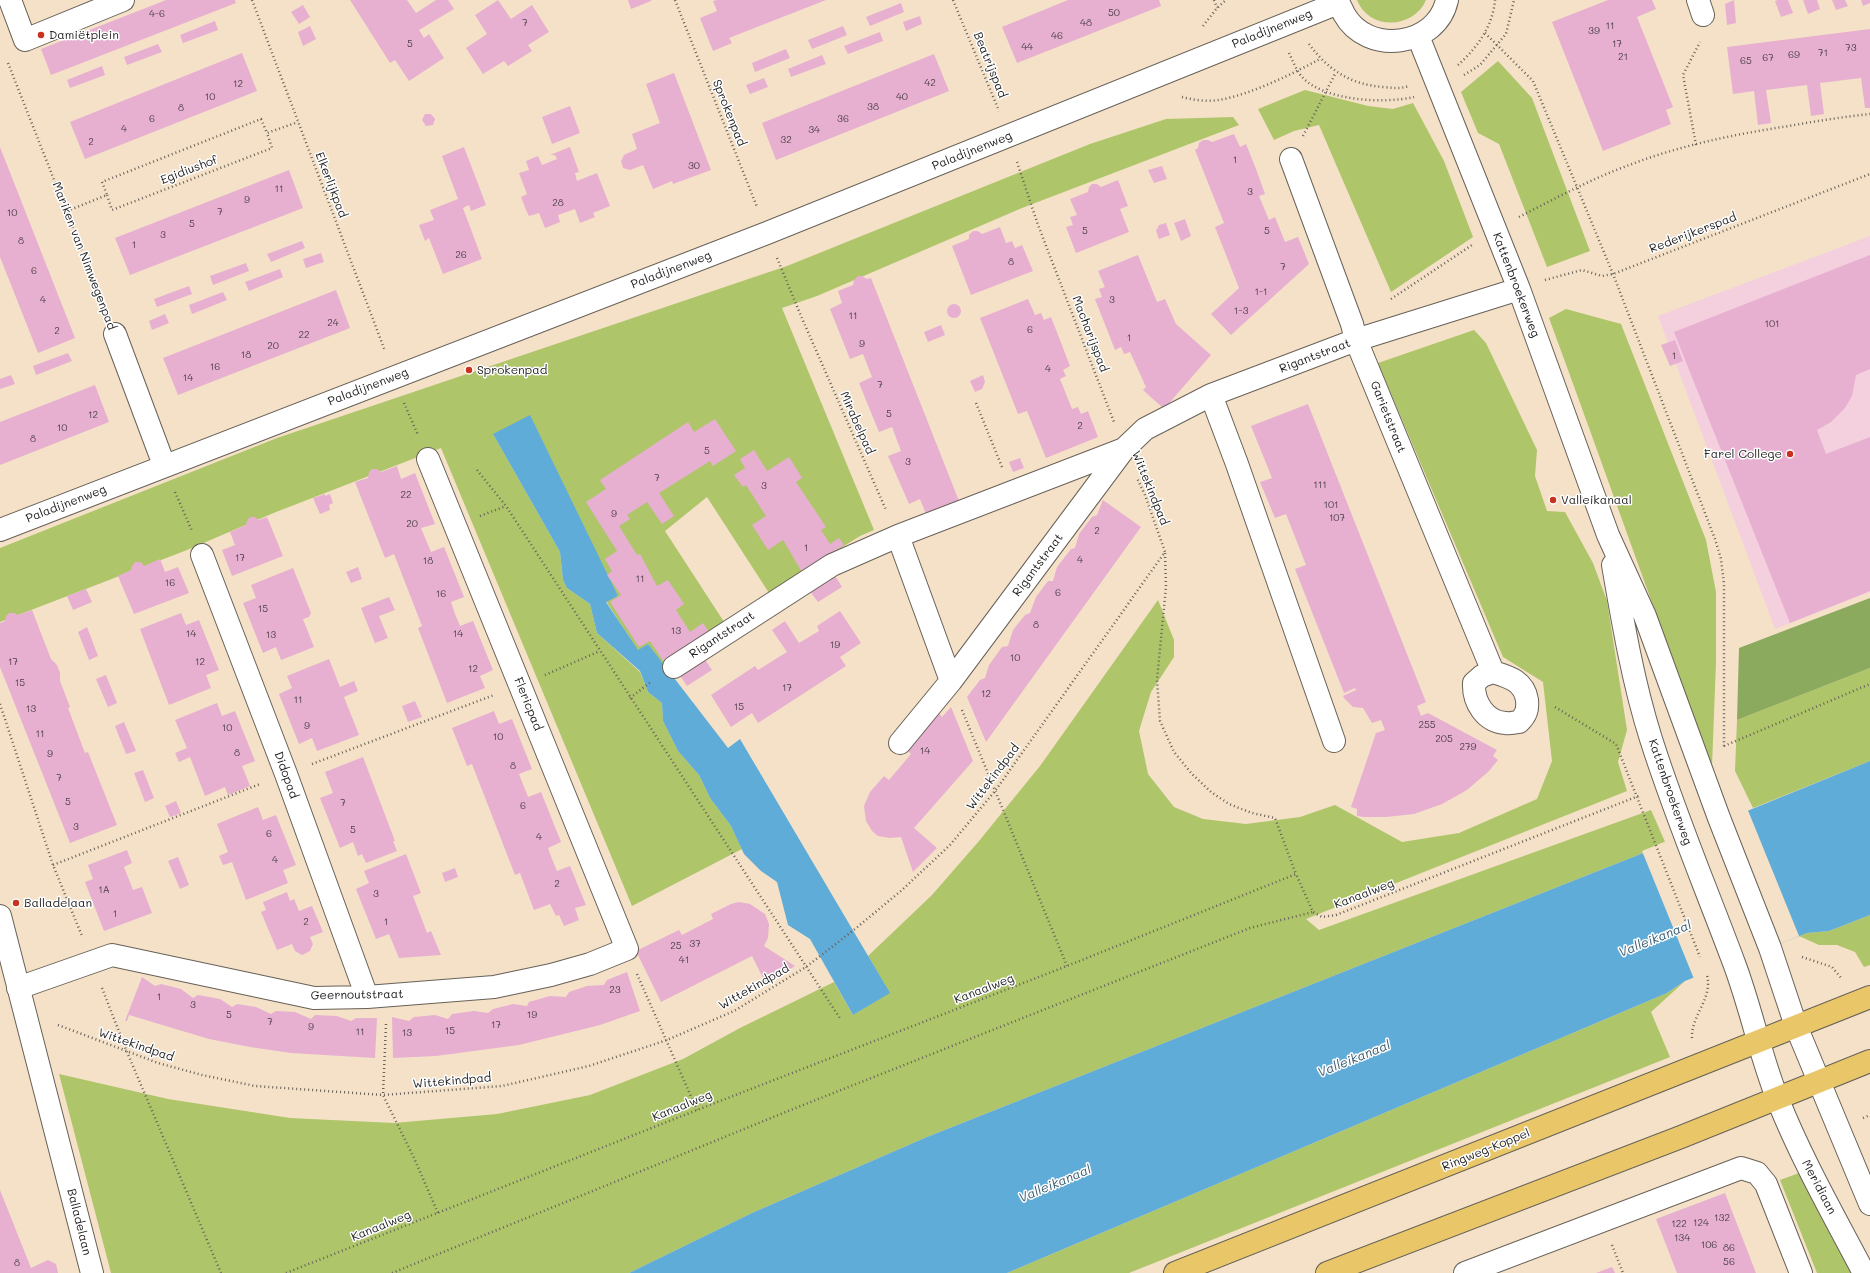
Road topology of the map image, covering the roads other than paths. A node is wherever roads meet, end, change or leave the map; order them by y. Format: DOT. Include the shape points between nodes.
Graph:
graph roads {
  1 [pos="10,0"];
  2 [pos="124,0"];
  3 [pos="1447,0"];
  4 [pos="1338,2"];
  5 [pos="1418,36"];
  6 [pos="1291,159"];
  7 [pos="1519,289"];
  8 [pos="1354,332"];
  9 [pos="115,334"];
  10 [pos="1211,395"];
  11 [pos="1124,449"];
  12 [pos="428,459"];
  13 [pos="164,466"];
  14 [pos="0,530"];
  15 [pos="1608,535"];
  16 [pos="898,536"];
  17 [pos="202,555"];
  18 [pos="674,667"];
  19 [pos="1493,672"];
  20 [pos="951,682"];
  21 [pos="1334,741"];
  22 [pos="900,743"];
  23 [pos="0,916"];
  24 [pos="627,949"];
  25 [pos="18,988"];
  26 [pos="377,996"];
  27 [pos="1870,997"];
  28 [pos="1796,1026"];
  29 [pos="1757,1042"];
  30 [pos="1870,1061"];
  31 [pos="1819,1082"];
  32 [pos="1777,1098"];
  33 [pos="1870,1204"];
  34 [pos="92,1273"];
  35 [pos="1175,1273"];
  36 [pos="1328,1273"];
  37 [pos="1465,1273"];
  38 [pos="1801,1273"];
  39 [pos="1864,1273"];
  1 -- 2 [label="street" via="25,40"];
  3 -- 5 [label="street" via="1446,7 1434,25"];
  4 -- 5 [label="street" via="1347,20 1361,33 1378,40 1397,42"];
  4 -- 13 [label="street, Paladijnenweg" via="767,233"];
  5 -- 7 [label="street, Kattenbroekerweg"];
  6 -- 8 [label="street, Garietstraat"];
  7 -- 8 [label="street, Rigantstraat"];
  7 -- 15 [label="street, Kattenbroekerweg"];
  8 -- 10 [label="street, Rigantstraat"];
  8 -- 19 [label="street, Garietstraat"];
  9 -- 13 [label="street, Mariken van Nimwegenpad"];
  10 -- 11 [label="street, Rigantstraat" via="1145,429"];
  10 -- 21 [label="street"];
  11 -- 16 [label="street, Rigantstraat"];
  11 -- 20 [label="street, Rigantstraat"];
  12 -- 24 [label="street, Flericpad"];
  13 -- 14 [label="street, Paladijnenweg"];
  15 -- 28 [label="street, Kattenbroekerweg" via="1645,616 1770,948"];
  15 -- 29 [label="street, Kattenbroekerweg" via="1623,622 1650,737 1683,832 1734,962"];
  16 -- 18 [label="street, Rigantstraat" via="832,565"];
  16 -- 20 [label="street"];
  17 -- 26 [label="street, Didopad" via="286,774"];
  19 -- 19 [label="street" via="1507,676 1524,689 1528,708 1519,722 1506,723 1495,720 1477,704 1473,692 1474,683 1482,676"];
  20 -- 22 [label="street, Rigantstraat"];
  23 -- 25 [label="street, Balladelaan"];
  24 -- 26 [label="street, Geernoutstraat" via="590,964 494,987"];
  25 -- 26 [label="street, Geernoutstraat" via="112,955 314,998"];
  25 -- 34 [label="street, Balladelaan"];
  27 -- 28 [label="main road, Ringweg-Koppel"];
  28 -- 29 [label="main road, Ringweg-Koppel"];
  28 -- 31 [label="street"];
  29 -- 32 [label="street, Meridiaan"];
  29 -- 35 [label="main road, Ringweg-Koppel"];
  30 -- 31 [label="main road"];
  31 -- 32 [label="main road"];
  31 -- 33 [label="street"];
  32 -- 36 [label="main road"];
  32 -- 39 [label="street, Meridiaan" via="1796,1144"];
  37 -- 38 [label="street" via="1741,1168 1757,1173 1766,1184"];
}
